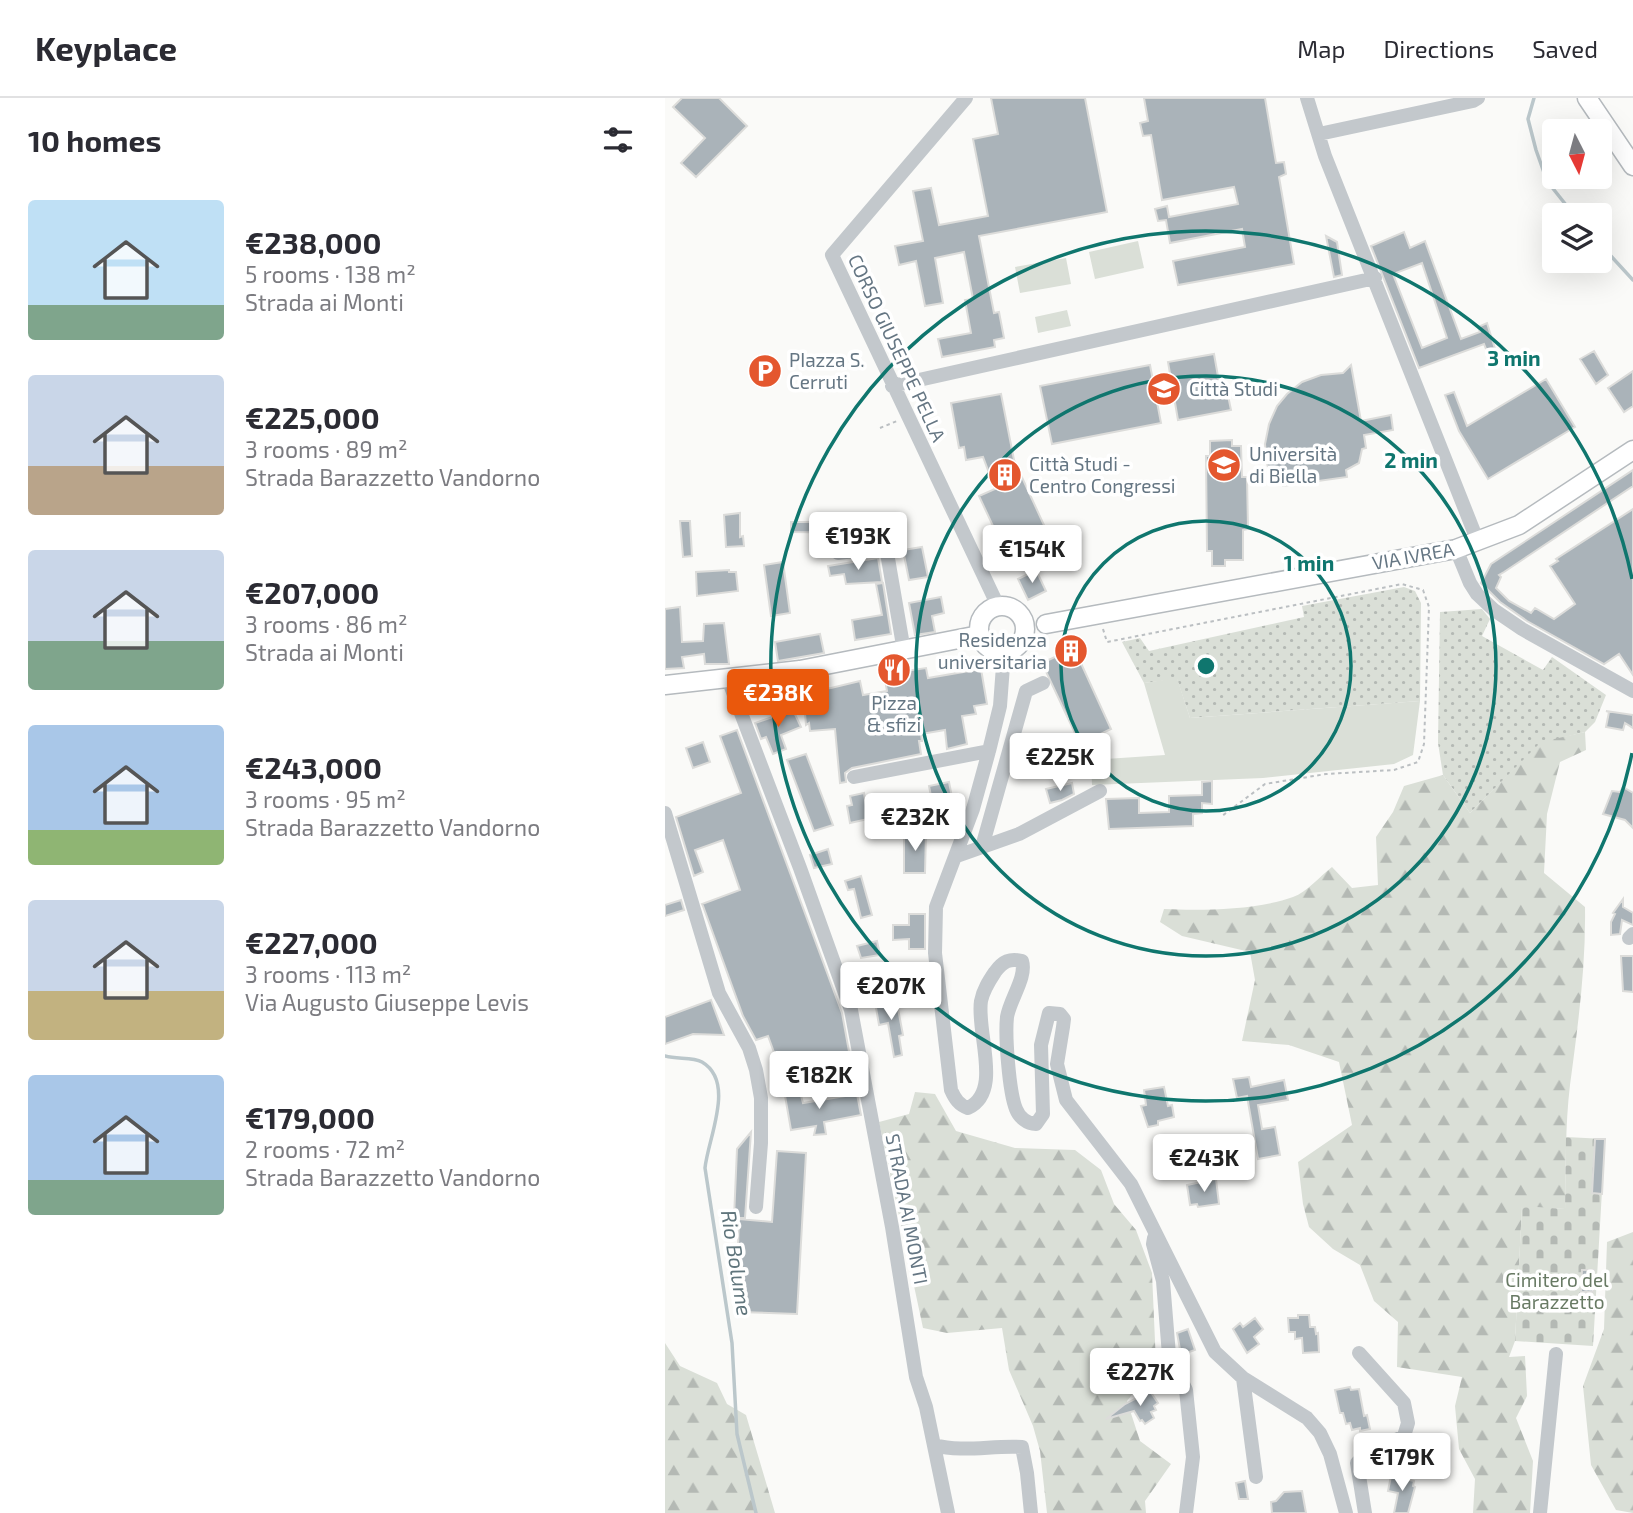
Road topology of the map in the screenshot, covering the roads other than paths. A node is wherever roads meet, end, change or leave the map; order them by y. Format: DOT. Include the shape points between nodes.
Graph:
graph roads {
  1 [pos="966,98"];
  2 [pos="1307,98"];
  3 [pos="1478,98"];
  4 [pos="1587,98"];
  5 [pos="1319,134"];
  6 [pos="1633,166"];
  7 [pos="1375,278"];
  8 [pos="892,386"];
  9 [pos="1633,450"];
  10 [pos="1478,542"];
  11 [pos="1457,549"];
  12 [pos="838,553"];
  13 [pos="997,606"];
  14 [pos="1037,626"];
  15 [pos="979,635"];
  16 [pos="904,651"];
  17 [pos="1002,652"];
  18 [pos="728,680"];
  19 [pos="1043,683"];
  20 [pos="665,685"];
  21 [pos="1633,691"];
  22 [pos="989,751"];
  23 [pos="854,777"];
  24 [pos="1100,791"];
  25 [pos="665,813"];
  26 [pos="982,847"];
  27 [pos="957,856"];
  28 [pos="756,1207"];
  29 [pos="1155,1230"];
  30 [pos="1359,1353"];
  31 [pos="1556,1354"];
  32 [pos="1243,1378"];
  33 [pos="934,1445"];
  34 [pos="1255,1477"];
  35 [pos="948,1513"];
  36 [pos="1031,1513"];
  37 [pos="1186,1513"];
  38 [pos="1346,1513"];
  39 [pos="1365,1513"];
  40 [pos="1540,1513"];
  1 -- 8 [label="street, CORSO GIUSEPPE PELLA" via="832,255"];
  2 -- 5 [label="street"];
  3 -- 5 [label="street"];
  4 -- 6 [label="main road"];
  5 -- 7 [label="street"];
  7 -- 8 [label="street"];
  7 -- 10 [label="street"];
  8 -- 13 [label="street, CORSO GIUSEPPE PELLA"];
  9 -- 10 [label="main road, VIA IVREA" via="1519,525"];
  10 -- 11 [label="main road, VIA IVREA"];
  11 -- 14 [label="main road, VIA IVREA"];
  11 -- 21 [label="street" via="1469,583 1493,610"];
  12 -- 16 [label="street" via="886,547"];
  13 -- 14 [label="main road" via="1019,613"];
  13 -- 15 [label="main road" via="984,613"];
  14 -- 17 [label="main road" via="1016,647"];
  15 -- 16 [label="main road"];
  15 -- 17 [label="main road" via="988,648"];
  16 -- 18 [label="main road"];
  17 -- 22 [label="street" via="1000,706"];
  18 -- 20 [label="main road"];
  18 -- 33 [label="street, STRADA AI MONTI" via="851,1010 916,1377"];
  19 -- 26 [label="street" via="1025,691"];
  22 -- 23 [label="street"];
  22 -- 27 [label="street"];
  24 -- 26 [label="street" via="1019,834"];
  25 -- 28 [label="street" via="719,993 756,1070 761,1098"];
  26 -- 27 [label="street"];
  27 -- 29 [label="street" via="936,907 935,930 955,1098 968,1108 980,1101 986,1087 981,1002 1001,964 1023,961 1023,975 1007,1020 1015,1107 1030,1124 1040,1121 1041,1045 1049,1013 1060,1014 1064,1019 1057,1064 1066,1100 1131,1184"];
  29 -- 32 [label="street" via="1215,1352"];
  29 -- 37 [label="street" via="1153,1244 1163,1280 1169,1355 1185,1390 1193,1457"];
  30 -- 39 [label="street" via="1404,1403 1408,1423 1404,1436 1357,1463"];
  31 -- 40 [label="street"];
  32 -- 34 [label="street"];
  32 -- 38 [label="street" via="1307,1418 1320,1433"];
  33 -- 35 [label="street, STRADA AI MONTI"];
  33 -- 36 [label="street" via="954,1450 1022,1447"];
}
